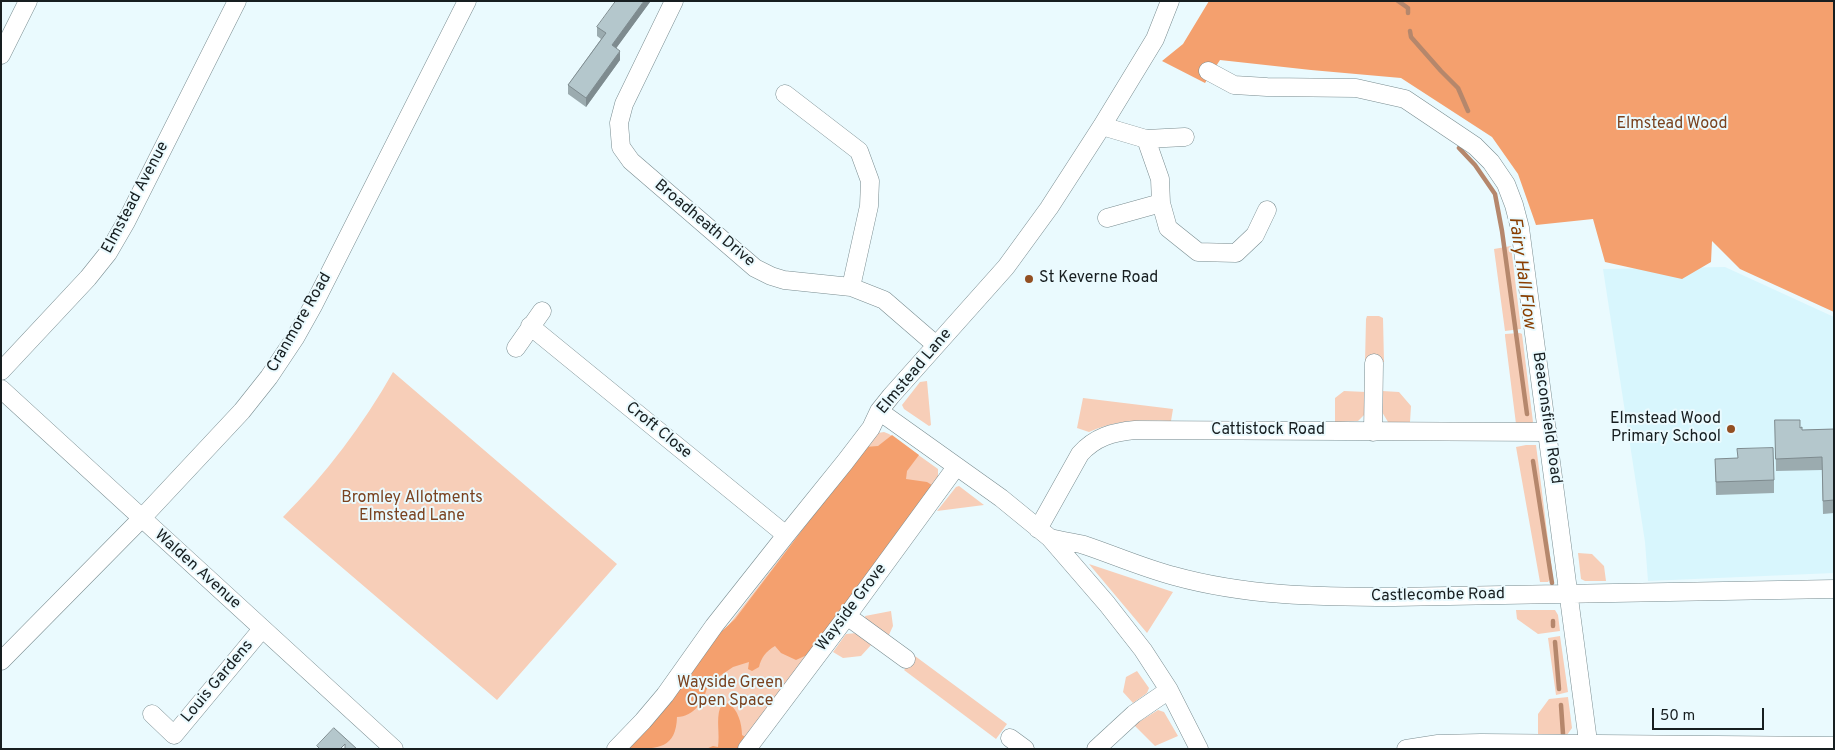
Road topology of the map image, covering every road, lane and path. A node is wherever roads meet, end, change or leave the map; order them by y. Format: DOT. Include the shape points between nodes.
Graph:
graph roads {
  1 [pos="28,1"];
  2 [pos="237,1"];
  3 [pos="467,1"];
  4 [pos="674,1"];
  5 [pos="1170,1"];
  6 [pos="1,55"];
  7 [pos="1208,71"];
  8 [pos="785,94"];
  9 [pos="1102,126"];
  10 [pos="1185,136"];
  11 [pos="1146,139"];
  12 [pos="1161,203"];
  13 [pos="1267,210"];
  14 [pos="1107,218"];
  15 [pos="851,287"];
  16 [pos="542,310"];
  17 [pos="530,326"];
  18 [pos="936,345"];
  19 [pos="516,348"];
  20 [pos="1374,363"];
  21 [pos="1,371"];
  22 [pos="1,389"];
  23 [pos="879,411"];
  24 [pos="1373,432"];
  25 [pos="1548,432"];
  26 [pos="956,467"];
  27 [pos="141,519"];
  28 [pos="786,534"];
  29 [pos="1044,534"];
  30 [pos="1834,589"];
  31 [pos="1569,595"];
  32 [pos="847,616"];
  33 [pos="262,629"];
  34 [pos="906,659"];
  35 [pos="1,661"];
  36 [pos="1169,690"];
  37 [pos="152,714"];
  38 [pos="1010,738"];
  39 [pos="1834,746"];
  40 [pos="1589,747"];
  41 [pos="1735,747"];
  42 [pos="394,749"];
  43 [pos="616,749"];
  44 [pos="747,749"];
  45 [pos="1025,749"];
  46 [pos="1096,749"];
  47 [pos="1199,749"];
  48 [pos="1406,749"];
  1 -- 6 [label="street"];
  2 -- 21 [label="street, Elmstead Avenue" via="108,253"];
  3 -- 27 [label="street, Cranmore Road" via="295,338 242,411"];
  4 -- 15 [label="street, Broadheath Drive" via="624,104 619,123 621,147 631,161 755,268 784,280"];
  5 -- 9 [label="street, Elmstead Lane" via="1155,39"];
  7 -- 25 [label="street, Beaconsfield Road" via="1234,85 1356,88 1405,99 1475,146 1492,162 1506,184 1520,228"];
  8 -- 15 [label="street" via="859,151 870,181 869,206"];
  9 -- 11 [label="street"];
  9 -- 18 [label="street, Elmstead Lane" via="1006,267"];
  10 -- 11 [label="street"];
  11 -- 12 [label="street" via="1160,179"];
  12 -- 13 [label="street" via="1168,228 1198,252 1236,253 1255,235"];
  12 -- 14 [label="street"];
  15 -- 18 [label="street, Broadheath Drive" via="884,300"];
  16 -- 17 [label="street"];
  17 -- 19 [label="street"];
  17 -- 28 [label="street, Croft Close"];
  18 -- 23 [label="street, Elmstead Lane"];
  20 -- 24 [label="street"];
  22 -- 27 [label="street, Walden Avenue"];
  23 -- 26 [label="street"];
  23 -- 28 [label="street, Elmstead Lane" via="845,462"];
  24 -- 25 [label="street, Cattistock Road"];
  24 -- 29 [label="street, Cattistock Road" via="1135,430 1114,433 1100,438 1080,454"];
  25 -- 31 [label="street, Beaconsfield Road"];
  26 -- 29 [label="street" via="1001,498"];
  26 -- 32 [label="street, Wayside Grove"];
  27 -- 33 [label="street, Walden Avenue"];
  27 -- 35 [label="street, Cranmore Road"];
  28 -- 43 [label="street, Elmstead Lane" via="694,652 665,695"];
  29 -- 31 [label="street, Castlecombe Road" via="1175,576 1275,595"];
  29 -- 36 [label="street" via="1107,604"];
  30 -- 31 [label="street, Castlecombe Road"];
  31 -- 40 [label="street, Beaconsfield Road"];
  32 -- 34 [label="street"];
  32 -- 44 [label="street, Wayside Grove"];
  33 -- 37 [label="street, Louis Gardens" via="174,735"];
  33 -- 42 [label="street, Walden Avenue"];
  36 -- 46 [label="street" via="1134,714"];
  36 -- 47 [label="street"];
  38 -- 45 [label="street"];
  39 -- 41 [label="street"];
  40 -- 41 [label="street"];
  40 -- 48 [label="street" via="1452,743"];
}
